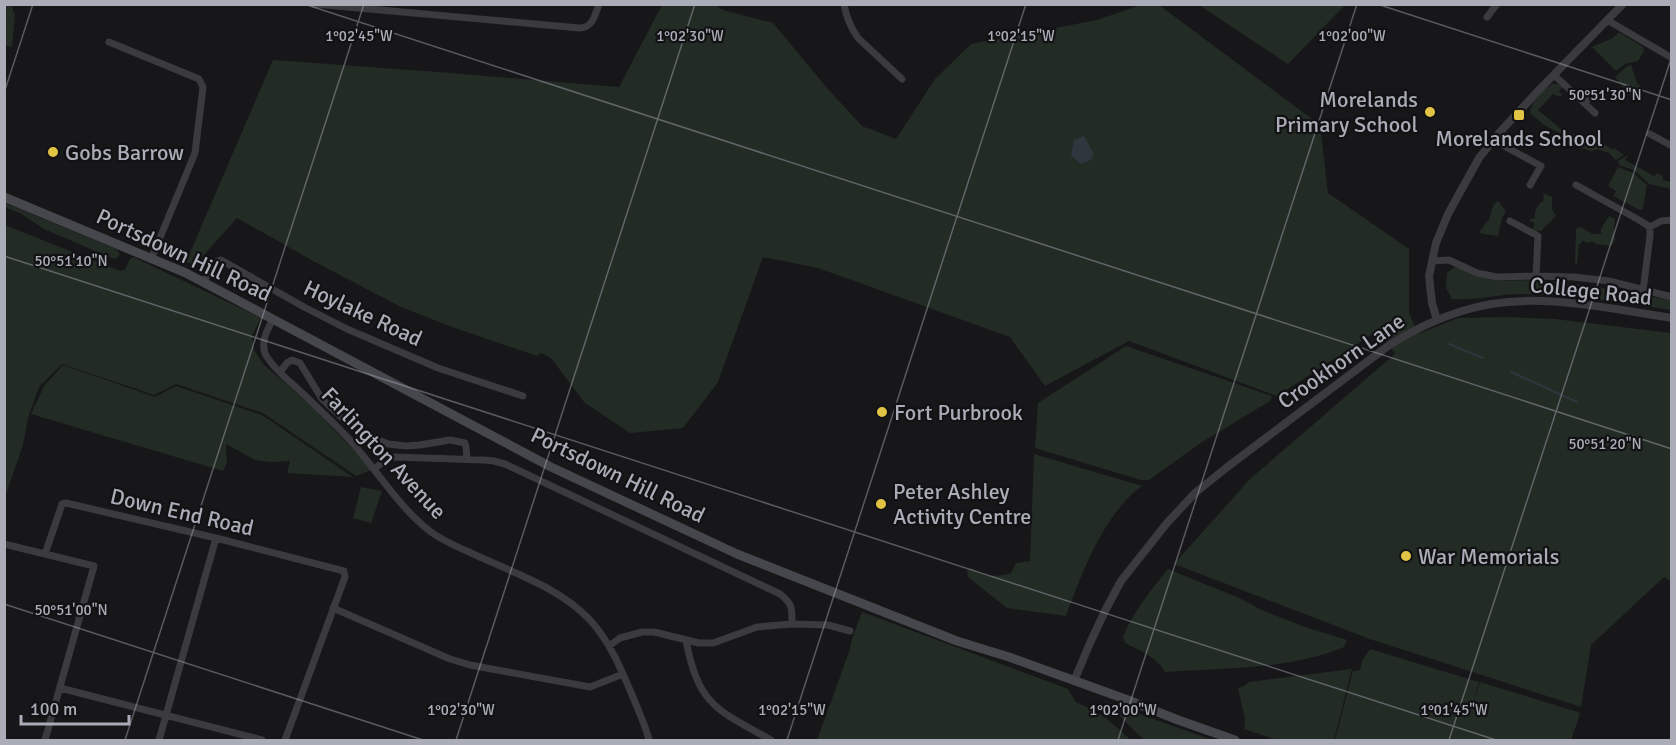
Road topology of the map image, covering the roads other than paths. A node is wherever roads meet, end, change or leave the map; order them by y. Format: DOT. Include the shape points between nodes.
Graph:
graph roads {
  1 [pos="314,4"];
  2 [pos="599,4"];
  3 [pos="844,4"];
  4 [pos="1497,4"];
  5 [pos="1623,4"];
  6 [pos="1487,17"];
  7 [pos="1608,20"];
  8 [pos="109,42"];
  9 [pos="1671,58"];
  10 [pos="1554,75"];
  11 [pos="902,79"];
  12 [pos="1592,95"];
  13 [pos="1584,103"];
  14 [pos="1594,113"];
  15 [pos="1650,134"];
  16 [pos="1493,140"];
  17 [pos="1671,146"];
  18 [pos="1576,184"];
  19 [pos="1530,185"];
  20 [pos="4,197"];
  21 [pos="1671,220"];
  22 [pos="1510,222"];
  23 [pos="1650,227"];
  24 [pos="152,257"];
  25 [pos="1432,261"];
  26 [pos="1536,276"];
  27 [pos="204,282"];
  28 [pos="1643,291"];
  29 [pos="1671,297"];
  30 [pos="1671,318"];
  31 [pos="273,319"];
  32 [pos="1437,320"];
  33 [pos="280,372"];
  34 [pos="523,396"];
  35 [pos="467,459"];
  36 [pos="374,469"];
  37 [pos="216,538"];
  38 [pos="4,544"];
  39 [pos="45,554"];
  40 [pos="333,608"];
  41 [pos="792,624"];
  42 [pos="850,631"];
  43 [pos="686,640"];
  44 [pos="609,646"];
  45 [pos="623,674"];
  46 [pos="1074,681"];
  47 [pos="60,688"];
  48 [pos="167,715"];
  49 [pos="45,741"];
  50 [pos="159,741"];
  51 [pos="262,741"];
  52 [pos="285,741"];
  53 [pos="649,741"];
  54 [pos="771,741"];
  55 [pos="1235,741"];
  1 -- 2 [label="street" via="579,28 591,23"];
  3 -- 11 [label="street" via="858,38"];
  4 -- 6 [label="street"];
  5 -- 7 [label="street, Crookhorn Lane"];
  7 -- 9 [label="street"];
  7 -- 10 [label="street, Crookhorn Lane"];
  8 -- 24 [label="street" via="199,79 203,87 195,153"];
  10 -- 13 [label="street"];
  10 -- 16 [label="street, Crookhorn Lane"];
  12 -- 13 [label="street"];
  13 -- 14 [label="street"];
  15 -- 17 [label="street"];
  16 -- 19 [label="street" via="1541,166"];
  16 -- 25 [label="street, Crookhorn Lane" via="1456,198"];
  18 -- 23 [label="street"];
  20 -- 24 [label="main road, Portsdown Hill Road"];
  21 -- 23 [label="street"];
  22 -- 26 [label="street" via="1538,236"];
  23 -- 28 [label="street"];
  24 -- 27 [label="main road, Portsdown Hill Road"];
  25 -- 26 [label="street" via="1449,260 1497,277"];
  25 -- 32 [label="street, Crookhorn Lane" via="1429,276"];
  26 -- 28 [label="street" via="1609,281"];
  27 -- 31 [label="main road, Portsdown Hill Road"];
  27 -- 34 [label="street, Hoylake Road" via="217,261 222,260 347,329 438,368"];
  28 -- 29 [label="street"];
  30 -- 32 [label="street, College Road" via="1538,301 1489,305"];
  31 -- 33 [label="street, Farlington Avenue" via="266,331 264,348"];
  31 -- 46 [label="main road, Portsdown Hill Road" via="551,467 737,554 957,641"];
  32 -- 46 [label="street, Crookhorn Lane" via="1371,357 1195,493 1121,581"];
  33 -- 35 [label="street" via="292,360 300,363 322,399 352,427 370,437 406,446 461,442 465,443"];
  33 -- 36 [label="street, Farlington Avenue"];
  35 -- 36 [label="street" via="395,457"];
  35 -- 41 [label="street" via="505,465 780,594 792,607"];
  36 -- 44 [label="street, Farlington Avenue" via="431,532 556,593 589,619"];
  37 -- 39 [label="street, Down End Road" via="66,503 62,504"];
  37 -- 40 [label="street, Down End Road" via="344,571"];
  37 -- 48 [label="street"];
  38 -- 39 [label="street"];
  39 -- 47 [label="street" via="94,566"];
  40 -- 45 [label="street" via="470,664 590,687"];
  40 -- 52 [label="street"];
  41 -- 42 [label="street" via="828,625"];
  41 -- 43 [label="street" via="757,627 713,643"];
  43 -- 44 [label="street" via="642,632 620,638"];
  43 -- 54 [label="street" via="697,681 707,698"];
  44 -- 45 [label="street, Farlington Avenue"];
  45 -- 53 [label="street, Farlington Avenue"];
  46 -- 55 [label="main road, Portsdown Hill Road"];
  47 -- 48 [label="street"];
  47 -- 49 [label="street"];
  48 -- 50 [label="street"];
  48 -- 51 [label="street"];
}
